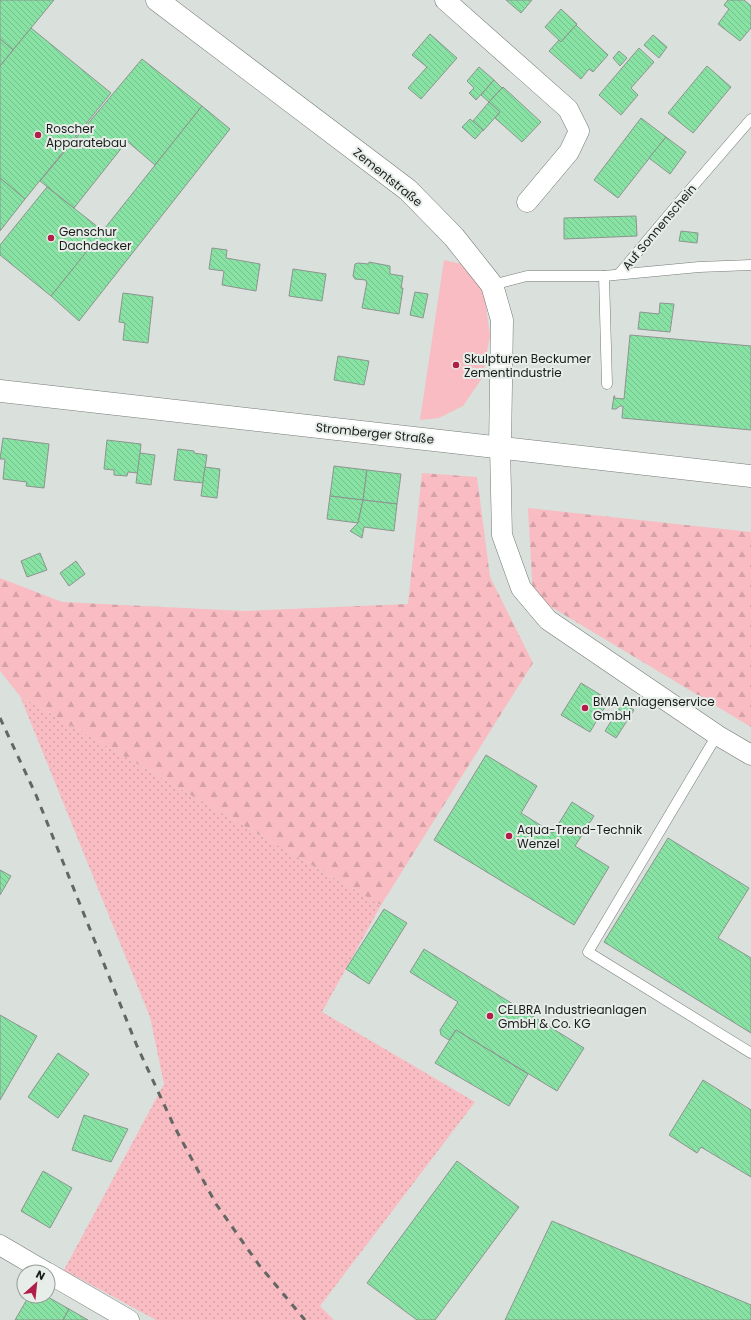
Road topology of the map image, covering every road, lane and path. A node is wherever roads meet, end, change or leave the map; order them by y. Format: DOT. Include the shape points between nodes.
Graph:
graph roads {
  1 [pos="157,0"];
  2 [pos="445,0"];
  3 [pos="751,119"];
  4 [pos="527,202"];
  5 [pos="751,265"];
  6 [pos="619,274"];
  7 [pos="604,276"];
  8 [pos="492,285"];
  9 [pos="607,384"];
  10 [pos="0,391"];
  11 [pos="500,447"];
  12 [pos="751,476"];
  13 [pos="717,735"];
  14 [pos="751,755"];
  15 [pos="751,1053"];
  16 [pos="0,1245"];
  17 [pos="33,1264"];
  18 [pos="56,1277"];
  19 [pos="129,1320"];
  1 -- 8 [label="main road, Zementstraße" via="408,190 454,237"];
  2 -- 4 [label="street" via="568,109 579,131 569,152"];
  3 -- 6 [label="lane, Auf Sonnenschein"];
  5 -- 6 [label="lane"];
  6 -- 7 [label="lane, Auf Sonnenschein"];
  7 -- 8 [label="lane, Auf Sonnenschein" via="527,276"];
  7 -- 9 [label="lane"];
  8 -- 11 [label="main road, Zementstraße" via="502,320"];
  10 -- 11 [label="main road, Stromberger Straße"];
  11 -- 12 [label="main road, Stromberger Straße"];
  11 -- 13 [label="street" via="502,535 521,588 548,620"];
  13 -- 14 [label="street"];
  13 -- 15 [label="lane" via="588,952"];
  16 -- 17 [label="street"];
  18 -- 19 [label="street"];
}
